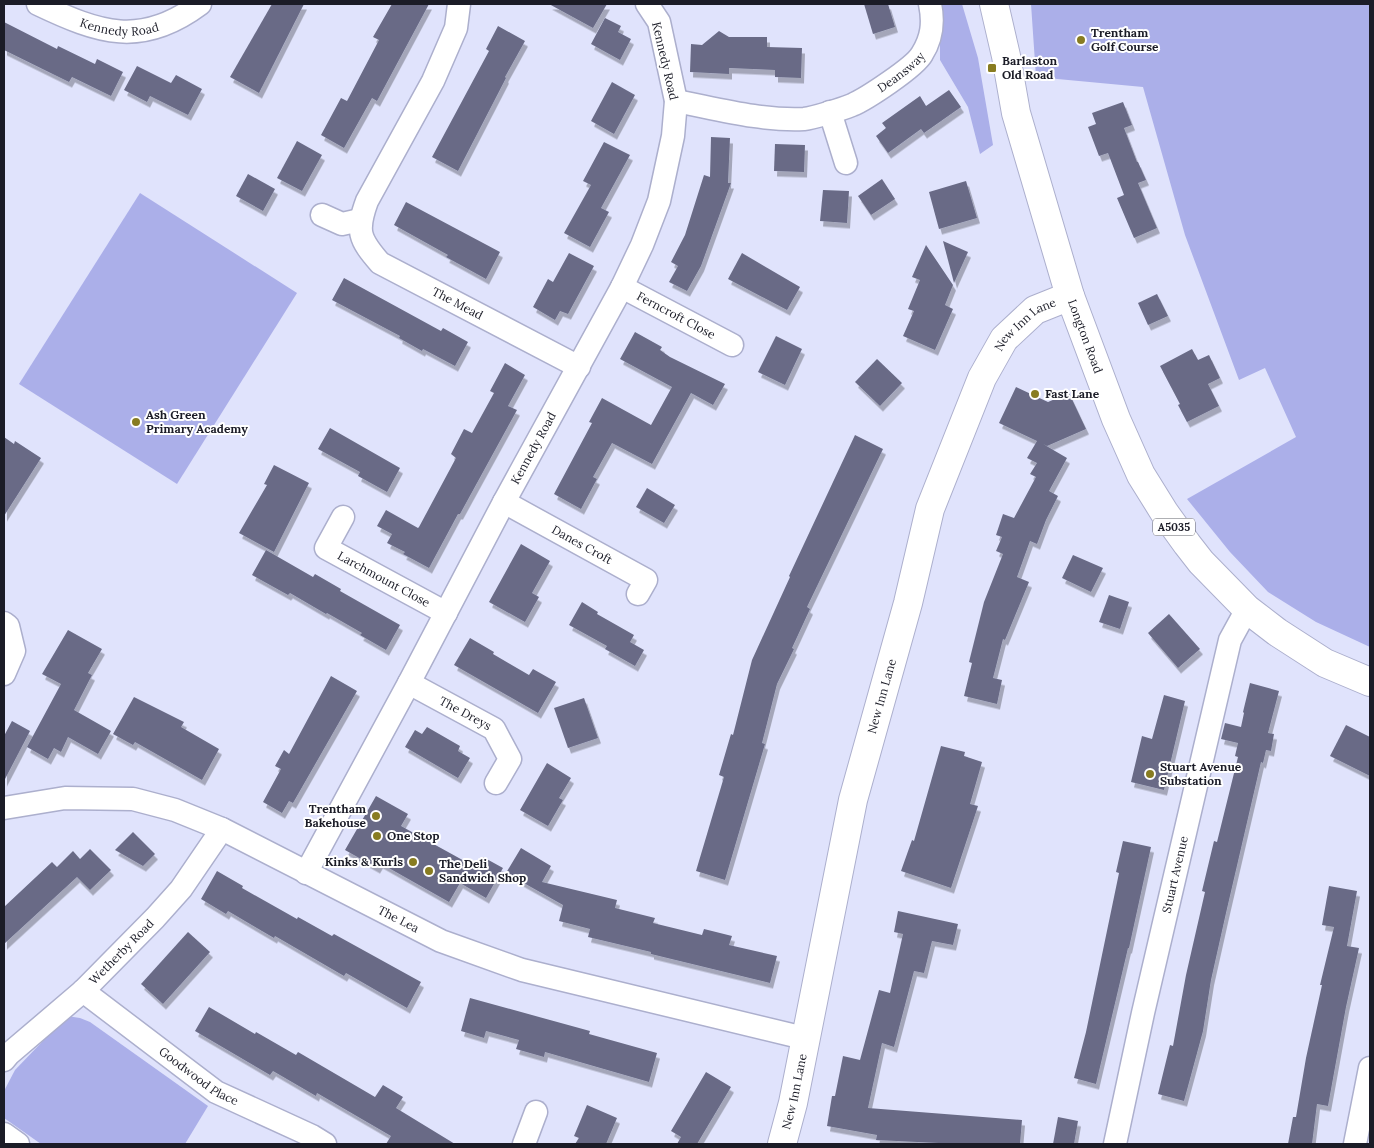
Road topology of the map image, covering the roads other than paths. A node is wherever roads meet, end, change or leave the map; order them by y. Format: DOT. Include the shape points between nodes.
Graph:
graph roads {
  1 [pos="38,4"];
  2 [pos="200,4"];
  3 [pos="459,4"];
  4 [pos="647,4"];
  5 [pos="930,4"];
  6 [pos="994,4"];
  7 [pos="676,101"];
  8 [pos="830,112"];
  9 [pos="846,162"];
  10 [pos="322,215"];
  11 [pos="360,220"];
  12 [pos="622,287"];
  13 [pos="1070,296"];
  14 [pos="732,345"];
  15 [pos="579,367"];
  16 [pos="504,502"];
  17 [pos="343,517"];
  18 [pos="645,580"];
  19 [pos="1248,609"];
  20 [pos="446,613"];
  21 [pos="4,623"];
  22 [pos="4,674"];
  23 [pos="1370,682"];
  24 [pos="409,683"];
  25 [pos="496,783"];
  26 [pos="4,808"];
  27 [pos="222,829"];
  28 [pos="306,872"];
  29 [pos="83,991"];
  30 [pos="804,1038"];
  31 [pos="4,1060"];
  32 [pos="1370,1068"];
  33 [pos="536,1112"];
  34 [pos="4,1134"];
  35 [pos="315,1142"];
  36 [pos="18,1144"];
  37 [pos="524,1144"];
  38 [pos="782,1144"];
  39 [pos="1115,1144"];
  40 [pos="1355,1144"];
  1 -- 2 [label="street, Kennedy Road" via="92,28 122,33 153,28 182,17"];
  3 -- 11 [label="street" via="456,28 433,82 367,201"];
  4 -- 7 [label="street, Kennedy Road" via="659,22"];
  5 -- 8 [label="street, Deansway" via="932,33 921,56 909,69 852,105"];
  6 -- 13 [label="street, Longton Road / A5035" via="1016,113"];
  7 -- 8 [label="street, Deansway" via="758,116 806,119"];
  7 -- 12 [label="street, Kennedy Road" via="673,136 659,201"];
  8 -- 9 [label="street"];
  10 -- 11 [label="street" via="342,224"];
  11 -- 15 [label="street, The Mead" via="361,235 380,263"];
  12 -- 14 [label="street, Ferncroft Close"];
  12 -- 15 [label="street, Kennedy Road"];
  13 -- 19 [label="street, Longton Road / A5035" via="1116,419 1141,475 1187,544"];
  13 -- 30 [label="street, New Inn Lane" via="1035,310 1004,339 982,378 930,509 908,603 853,800"];
  15 -- 16 [label="street, Kennedy Road"];
  16 -- 18 [label="street, Danes Croft"];
  16 -- 20 [label="street, Kennedy Road"];
  17 -- 20 [label="street, Larchmount Close" via="326,548"];
  19 -- 23 [label="street, Longton Road / A5035" via="1325,663"];
  19 -- 39 [label="street, Stuart Avenue" via="1230,640"];
  20 -- 24 [label="street, Kennedy Road"];
  21 -- 22 [label="street" via="8,626 14,651"];
  24 -- 25 [label="street, The Dreys" via="494,728 510,759"];
  24 -- 28 [label="street, Kennedy Road"];
  26 -- 27 [label="street, The Lea" via="65,798 132,799 175,810"];
  27 -- 28 [label="street, The Lea"];
  27 -- 29 [label="street, Wetherby Road" via="182,889"];
  28 -- 30 [label="street, The Lea" via="440,941 522,970"];
  29 -- 31 [label="street, Wetherby Road"];
  29 -- 35 [label="street, Goodwood Place" via="216,1092"];
  30 -- 38 [label="street, New Inn Lane"];
  32 -- 40 [label="street"];
  33 -- 37 [label="street"];
  34 -- 36 [label="street"];
}
